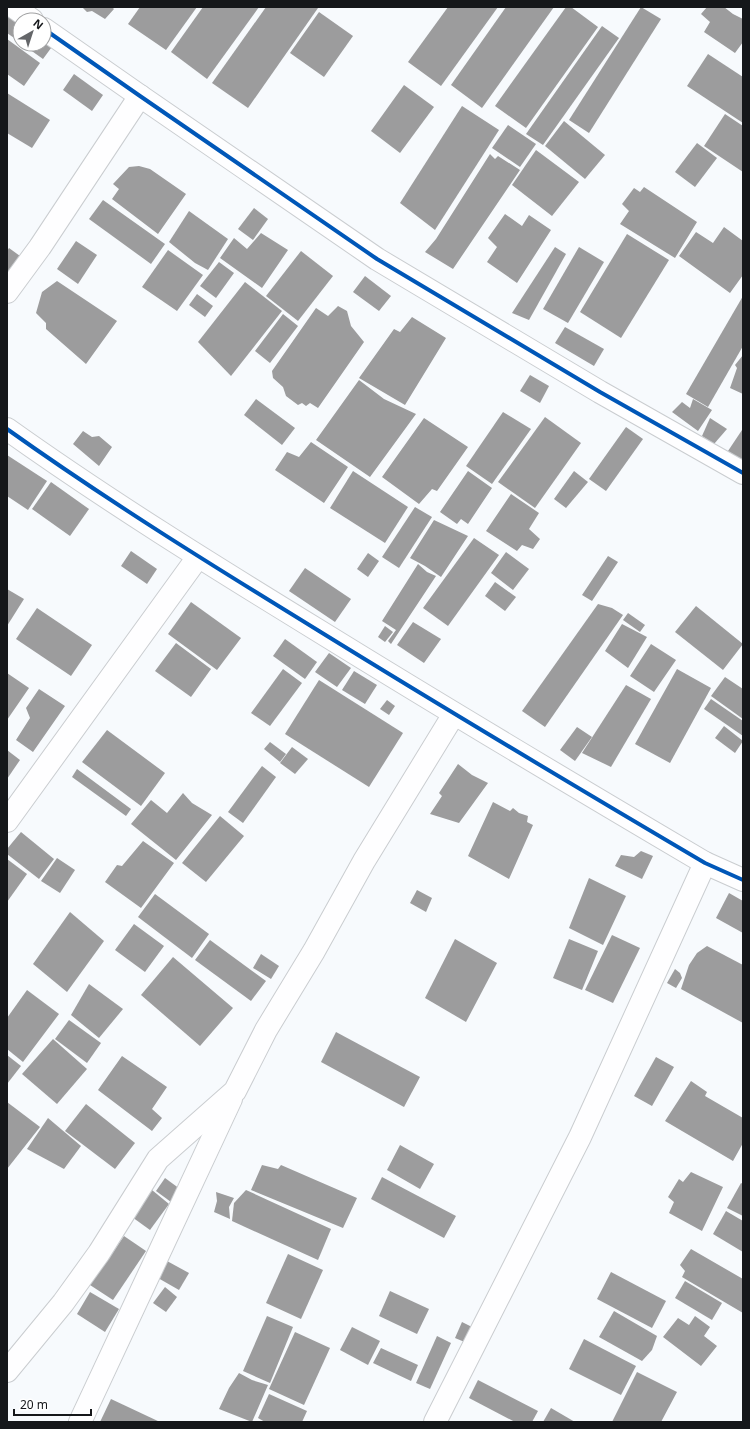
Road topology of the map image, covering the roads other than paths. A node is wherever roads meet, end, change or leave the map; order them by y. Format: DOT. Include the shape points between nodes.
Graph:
graph roads {
  1 [pos="52,34"];
  2 [pos="140,96"];
  3 [pos="7,292"];
  4 [pos="7,429"];
  5 [pos="743,473"];
  6 [pos="198,557"];
  7 [pos="454,714"];
  8 [pos="7,821"];
  9 [pos="705,863"];
  10 [pos="743,880"];
  11 [pos="235,1091"];
  12 [pos="7,1371"];
  13 [pos="80,1422"];
  14 [pos="435,1422"];
  1 -- 2 [label="street"];
  2 -- 3 [label="street" via="40,248"];
  2 -- 5 [label="street" via="377,259 600,392"];
  4 -- 6 [label="street" via="63,469"];
  6 -- 7 [label="street"];
  6 -- 8 [label="street"];
  7 -- 9 [label="street"];
  7 -- 11 [label="street" via="364,861 266,1030"];
  9 -- 10 [label="street"];
  9 -- 14 [label="street" via="580,1137"];
  11 -- 12 [label="street" via="158,1159 99,1253"];
  11 -- 13 [label="street"];
}
